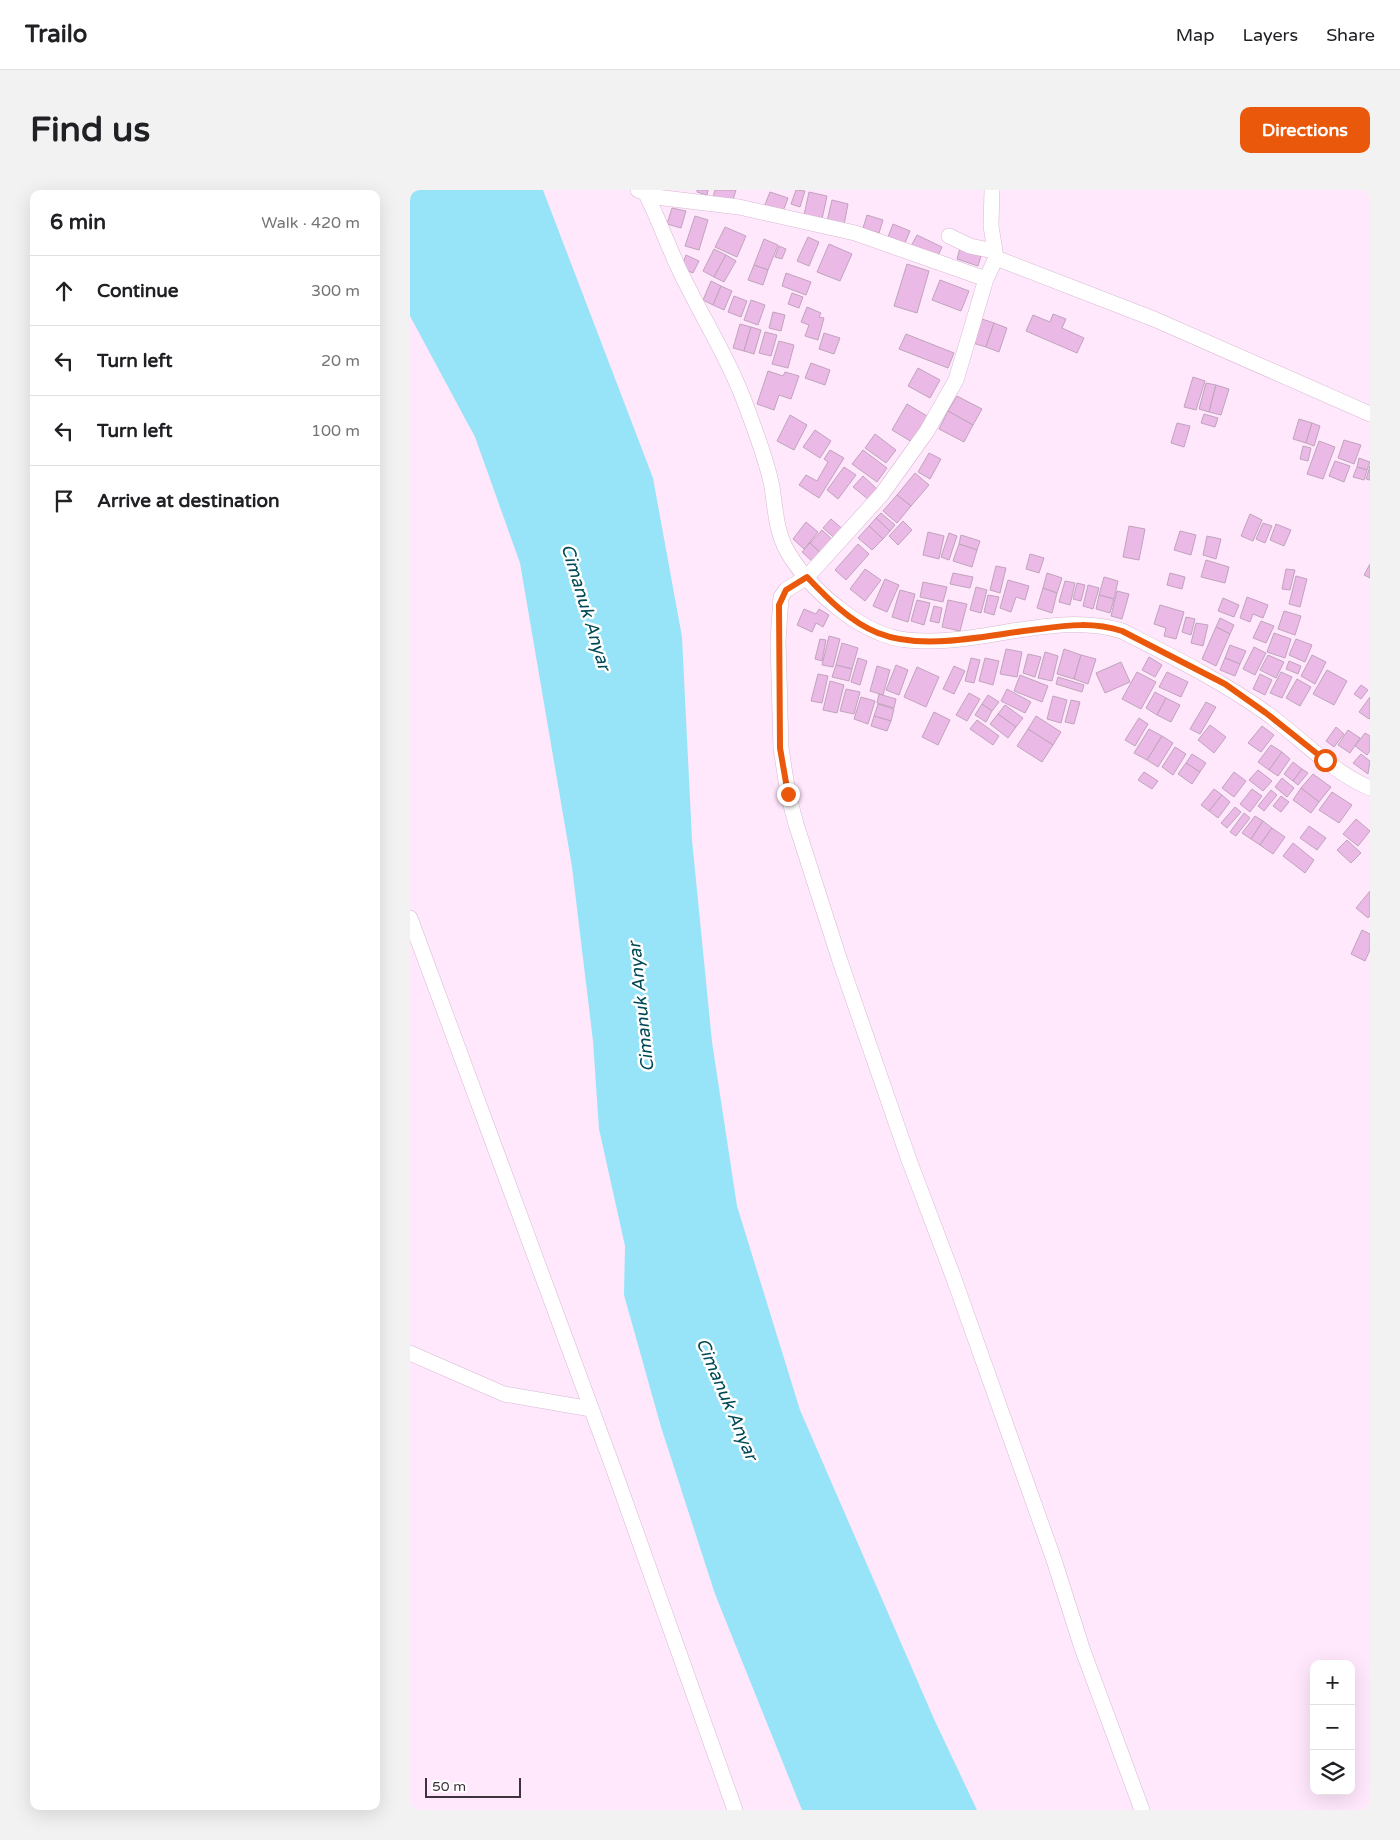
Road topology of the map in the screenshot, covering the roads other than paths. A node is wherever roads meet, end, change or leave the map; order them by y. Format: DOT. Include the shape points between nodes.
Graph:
graph roads {
  1 [pos="992,190"];
  2 [pos="642,192"];
  3 [pos="948,236"];
  4 [pos="995,254"];
  5 [pos="986,279"];
  6 [pos="1370,414"];
  7 [pos="807,577"];
  8 [pos="1370,788"];
  9 [pos="410,918"];
  10 [pos="410,1353"];
  11 [pos="591,1409"];
  12 [pos="735,1810"];
  13 [pos="1142,1810"];
  1 -- 4 [label="street" via="991,226"];
  2 -- 5 [label="street" via="739,207 847,231"];
  2 -- 7 [label="street" via="729,364 764,455 779,535 792,560"];
  3 -- 4 [label="street"];
  4 -- 5 [label="street"];
  4 -- 6 [label="street" via="1154,319"];
  5 -- 7 [label="street" via="956,380 939,413 888,486"];
  7 -- 8 [label="street" via="827,598 862,625 877,633 907,640 964,638 1077,625 1122,631 1225,684 1340,772"];
  7 -- 13 [label="street" via="786,590 779,605 780,748 796,824 909,1160"];
  9 -- 11 [label="street"];
  10 -- 11 [label="street" via="504,1394"];
  11 -- 12 [label="street"];
}
